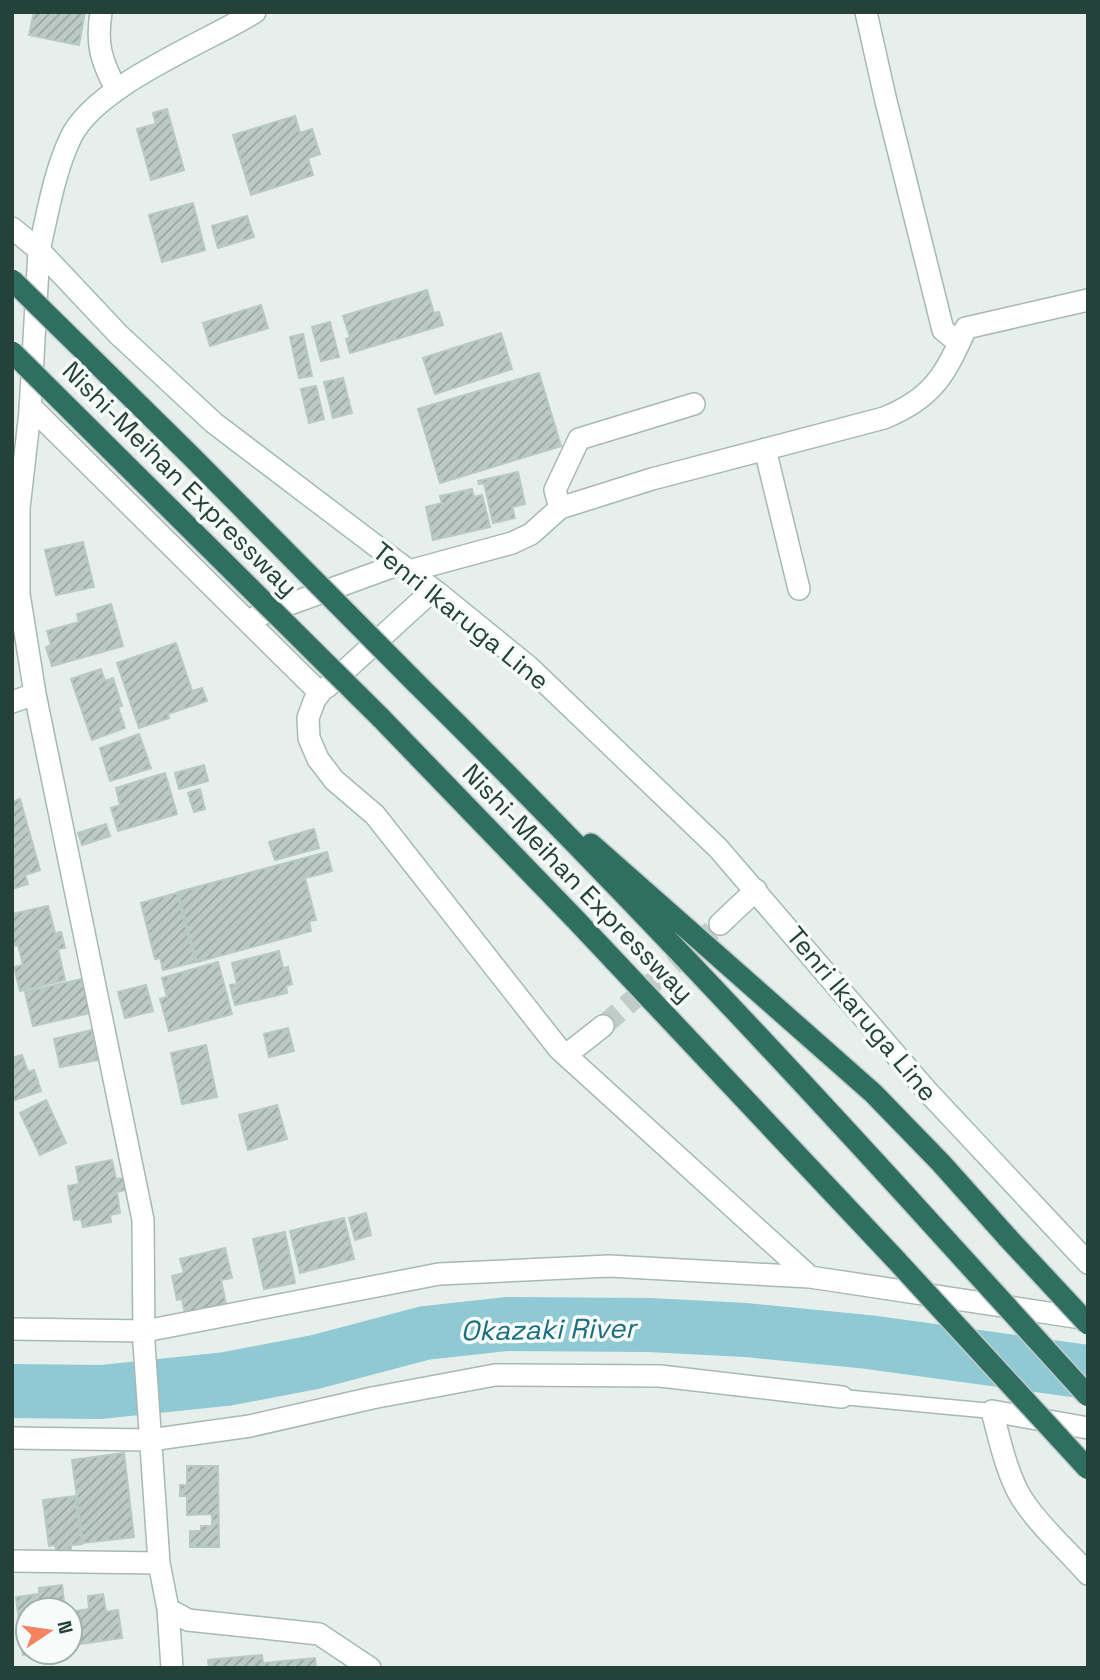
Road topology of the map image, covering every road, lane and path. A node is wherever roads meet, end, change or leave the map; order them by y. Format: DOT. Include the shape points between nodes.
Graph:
graph roads {
  1 [pos="101,12"];
  2 [pos="255,12"];
  3 [pos="866,12"];
  4 [pos="116,89"];
  5 [pos="12,228"];
  6 [pos="39,250"];
  7 [pos="12,280"];
  8 [pos="1088,300"];
  9 [pos="959,343"];
  10 [pos="12,352"];
  11 [pos="694,404"];
  12 [pos="30,406"];
  13 [pos="765,449"];
  14 [pos="561,508"];
  15 [pos="405,568"];
  16 [pos="799,589"];
  17 [pos="433,590"];
  18 [pos="246,620"];
  19 [pos="320,693"];
  20 [pos="35,694"];
  21 [pos="12,702"];
  22 [pos="489,755"];
  23 [pos="756,890"];
  24 [pos="720,924"];
  25 [pos="603,1026"];
  26 [pos="566,1055"];
  27 [pos="1088,1263"];
  28 [pos="810,1277"];
  29 [pos="1088,1322"];
  30 [pos="12,1329"];
  31 [pos="144,1337"];
  32 [pos="1088,1396"];
  33 [pos="842,1397"];
  34 [pos="992,1411"];
  35 [pos="1088,1428"];
  36 [pos="12,1438"];
  37 [pos="150,1440"];
  38 [pos="1088,1469"];
  39 [pos="12,1561"];
  40 [pos="159,1563"];
  41 [pos="1088,1574"];
  42 [pos="168,1609"];
  43 [pos="172,1668"];
  44 [pos="370,1668"];
  1 -- 4 [label="street" via="99,49"];
  2 -- 4 [label="street"];
  3 -- 9 [label="street" via="943,330"];
  4 -- 6 [label="street" via="72,134 59,165"];
  5 -- 6 [label="street, Tenri Ikaruga Line"];
  6 -- 12 [label="street"];
  6 -- 15 [label="street, Tenri Ikaruga Line" via="119,335 214,423"];
  7 -- 22 [label="highway, Nishi-Meihan Expressway, bridge"];
  8 -- 9 [label="street" via="965,328"];
  9 -- 13 [label="street" via="944,373 928,393 907,408"];
  10 -- 38 [label="highway, Nishi-Meihan Expressway, bridge" via="381,718 701,1052"];
  11 -- 14 [label="street" via="579,439 555,490"];
  12 -- 18 [label="street"];
  12 -- 20 [label="street" via="19,508 19,594"];
  13 -- 14 [label="street"];
  13 -- 16 [label="street"];
  14 -- 15 [label="street" via="531,534 512,543"];
  15 -- 17 [label="street, Tenri Ikaruga Line"];
  15 -- 18 [label="street"];
  17 -- 19 [label="street"];
  17 -- 23 [label="street, Tenri Ikaruga Line" via="529,667"];
  18 -- 19 [label="street"];
  19 -- 26 [label="street" via="308,718 309,738 318,759 334,780 375,815"];
  20 -- 21 [label="street"];
  20 -- 31 [label="street" via="143,1220"];
  22 -- 29 [label="highway, bridge" via="873,1093"];
  22 -- 32 [label="highway, Nishi-Meihan Expressway, bridge" via="819,1100"];
  23 -- 24 [label="street"];
  23 -- 27 [label="street, Tenri Ikaruga Line" via="927,1091"];
  25 -- 26 [label="street"];
  26 -- 28 [label="street"];
  28 -- 29 [label="street"];
  28 -- 31 [label="street" via="609,1266 439,1274"];
  30 -- 31 [label="street"];
  31 -- 37 [label="street"];
  33 -- 34 [label="lane"];
  33 -- 37 [label="street" via="660,1376 495,1375 250,1426"];
  34 -- 35 [label="street"];
  34 -- 41 [label="street" via="1017,1491"];
  36 -- 37 [label="street"];
  37 -- 40 [label="street"];
  39 -- 40 [label="street"];
  40 -- 42 [label="street"];
  42 -- 43 [label="street"];
  42 -- 44 [label="street" via="188,1620 319,1634"];
}
